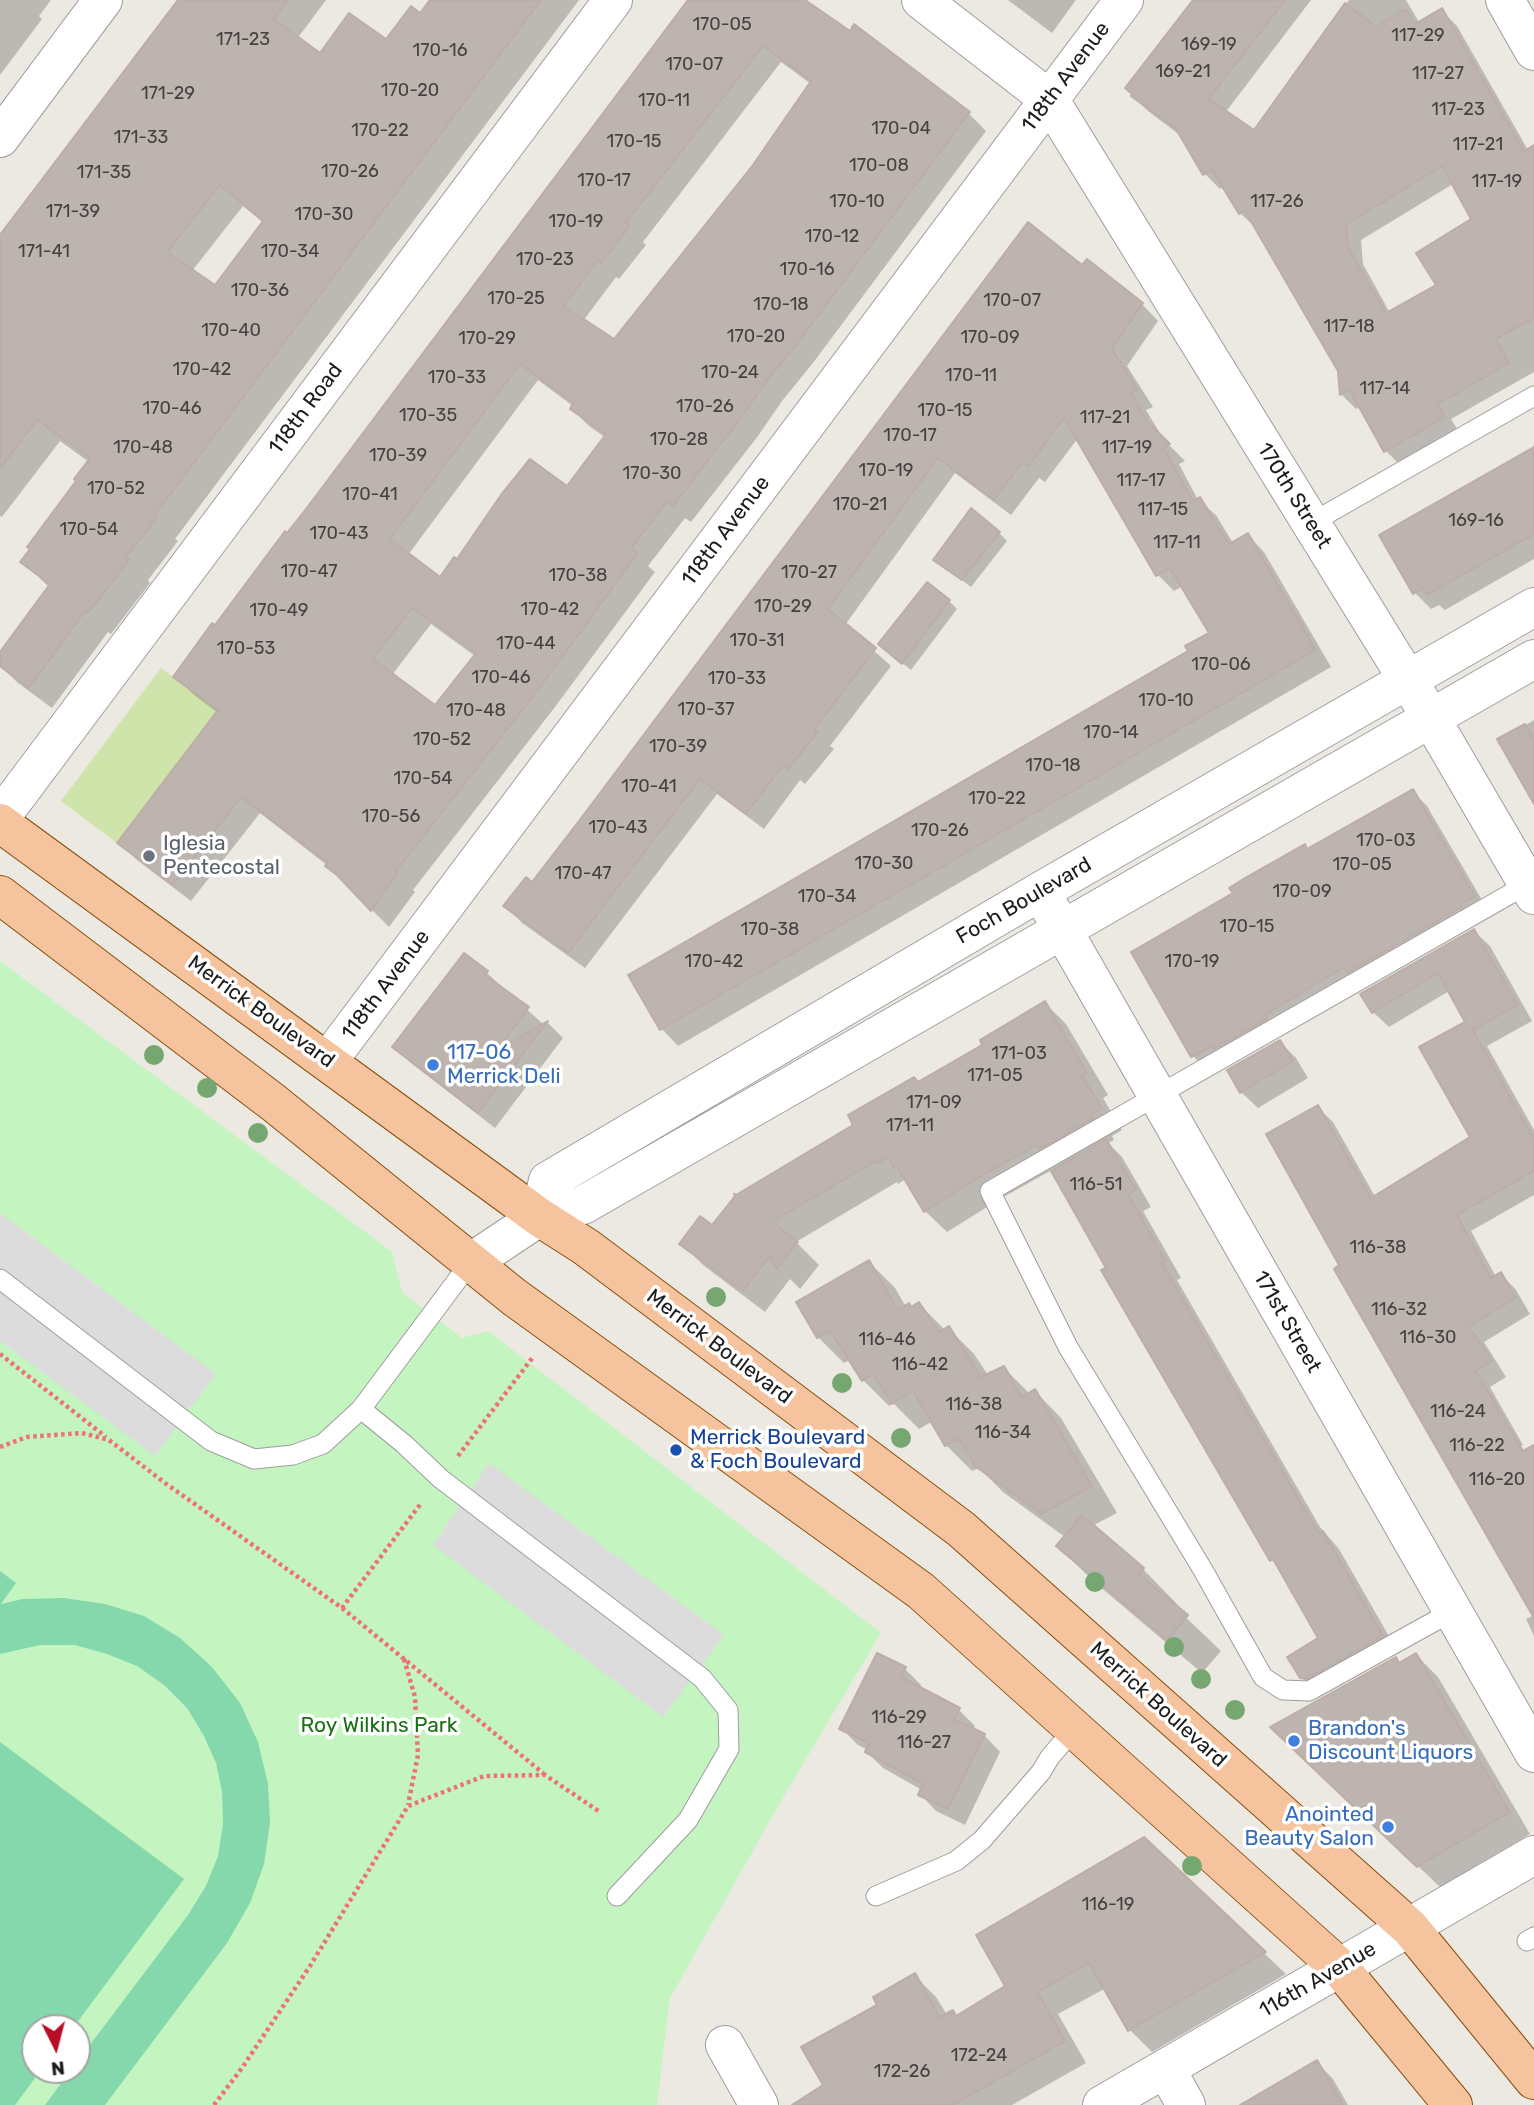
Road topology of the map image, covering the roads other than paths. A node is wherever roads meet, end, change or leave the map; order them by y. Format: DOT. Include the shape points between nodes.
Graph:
graph roads {
  1 [pos="103,0"];
  2 [pos="613,0"];
  3 [pos="921,0"];
  4 [pos="1124,0"];
  5 [pos="1505,0"];
  6 [pos="1534,51"];
  7 [pos="1049,99"];
  8 [pos="0,138"];
  9 [pos="1534,396"];
  10 [pos="1311,523"];
  11 [pos="1534,607"];
  12 [pos="1534,659"];
  13 [pos="1407,681"];
  14 [pos="1431,719"];
  15 [pos="0,820"];
  16 [pos="1532,887"];
  17 [pos="1041,891"];
  18 [pos="0,895"];
  19 [pos="1062,930"];
  20 [pos="328,1061"];
  21 [pos="1157,1094"];
  22 [pos="539,1217"];
  23 [pos="470,1263"];
  24 [pos="0,1279"];
  25 [pos="361,1409"];
  26 [pos="1453,1611"];
  27 [pos="1074,1729"];
  28 [pos="1534,1753"];
  29 [pos="1534,1856"];
  30 [pos="617,1896"];
  31 [pos="876,1896"];
  32 [pos="1410,1928"];
  33 [pos="1339,1967"];
  34 [pos="725,2045"];
  35 [pos="1166,2069"];
  36 [pos="1534,2080"];
  37 [pos="759,2105"];
  38 [pos="1102,2105"];
  39 [pos="1186,2105"];
  40 [pos="1453,2105"];
  1 -- 8 [label="street"];
  2 -- 15 [label="street, 118th Road"];
  3 -- 7 [label="street"];
  4 -- 7 [label="street, 118th Avenue"];
  5 -- 6 [label="street"];
  7 -- 10 [label="street, 170th Street"];
  7 -- 20 [label="street, 118th Avenue"];
  9 -- 10 [label="lane"];
  10 -- 13 [label="street, 170th Street"];
  11 -- 13 [label="street, Foch Boulevard"];
  12 -- 14 [label="street, Foch Boulevard"];
  13 -- 14 [label="street, 170th Street"];
  13 -- 17 [label="street, Foch Boulevard"];
  14 -- 16 [label="street, 170th Street"];
  14 -- 19 [label="street, Foch Boulevard"];
  15 -- 20 [label="main road, Merrick Boulevard"];
  16 -- 21 [label="lane"];
  17 -- 19 [label="street, 171st Street"];
  17 -- 22 [label="street, Foch Boulevard" via="548,1181"];
  18 -- 23 [label="main road" via="274,1103"];
  19 -- 21 [label="street, 171st Street"];
  19 -- 22 [label="street, Foch Boulevard" via="583,1205"];
  20 -- 22 [label="main road, Merrick Boulevard"];
  21 -- 26 [label="street, 171st Street"];
  21 -- 26 [label="lane" via="990,1191 1068,1347 1263,1677 1283,1690 1309,1691"];
  22 -- 23 [label="street, Foch Boulevard"];
  22 -- 32 [label="main road, Merrick Boulevard" via="586,1247 961,1529"];
  23 -- 25 [label="lane"];
  23 -- 27 [label="main road" via="921,1591"];
  24 -- 25 [label="lane" via="211,1441 254,1459 293,1455 323,1444"];
  25 -- 30 [label="lane" via="441,1479 702,1678 728,1710 729,1749 688,1820"];
  26 -- 28 [label="street, 171st Street"];
  27 -- 31 [label="lane" via="982,1840 956,1861"];
  27 -- 33 [label="main road"];
  29 -- 32 [label="street, 116th Avenue"];
  32 -- 33 [label="street, 116th Avenue"];
  32 -- 36 [label="main road, Merrick Boulevard"];
  33 -- 35 [label="street, 116th Avenue"];
  33 -- 40 [label="main road"];
  34 -- 37 [label="street"];
  35 -- 38 [label="street, 116th Avenue"];
  35 -- 39 [label="street"];
}
